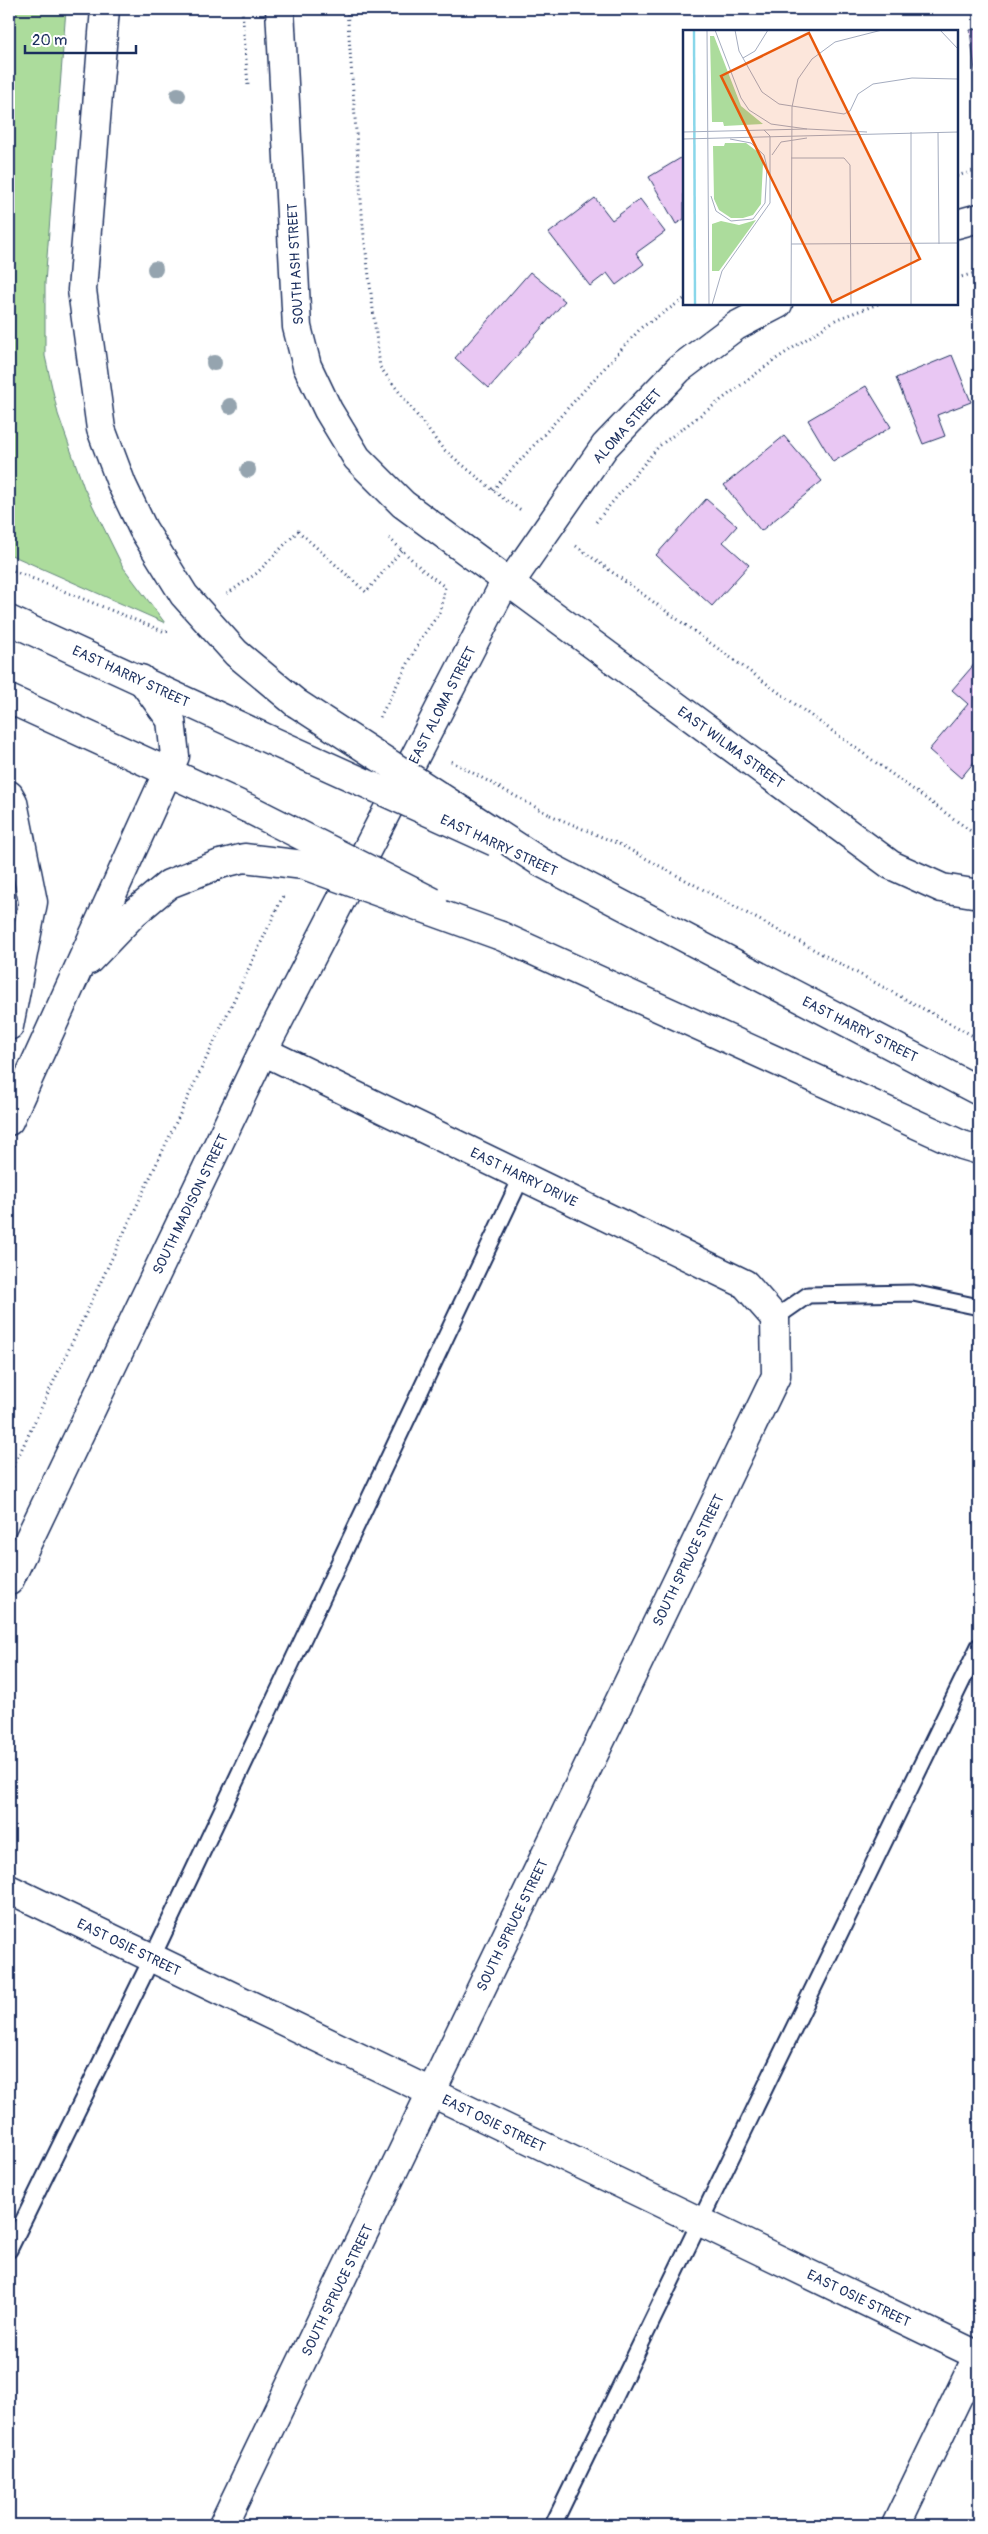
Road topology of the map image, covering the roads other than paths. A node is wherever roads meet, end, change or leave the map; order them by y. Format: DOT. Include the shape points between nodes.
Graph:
graph roads {
  1 [pos="105,9"];
  2 [pos="280,9"];
  3 [pos="979,218"];
  4 [pos="958,224"];
  5 [pos="776,305"];
  6 [pos="510,583"];
  7 [pos="9,620"];
  8 [pos="141,679"];
  9 [pos="9,699"];
  10 [pos="169,772"];
  11 [pos="9,795"];
  12 [pos="377,830"];
  13 [pos="542,863"];
  14 [pos="971,892"];
  15 [pos="501,936"];
  16 [pos="73,978"];
  17 [pos="9,1026"];
  18 [pos="263,1051"];
  19 [pos="979,1091"];
  20 [pos="9,1121"];
  21 [pos="979,1150"];
  22 [pos="522,1176"];
  23 [pos="979,1308"];
  24 [pos="775,1318"];
  25 [pos="9,1581"];
  26 [pos="979,1646"];
  27 [pos="9,1889"];
  28 [pos="152,1958"];
  29 [pos="432,2093"];
  30 [pos="699,2221"];
  31 [pos="9,2250"];
  32 [pos="979,2355"];
  33 [pos="223,2525"];
  34 [pos="552,2525"];
  35 [pos="896,2525"];
  1 -- 13 [label="main road, bridge" via="82,290 101,429 143,529 184,595 236,653 296,704"];
  2 -- 6 [label="main road, SOUTH ASH STREET" via="297,327 307,366 328,410 357,458 403,504"];
  3 -- 4 [label="main road"];
  5 -- 6 [label="main road, ALOMA STREET" via="736,326 679,369 605,446"];
  6 -- 12 [label="main road, EAST ALOMA STREET" via="501,590"];
  6 -- 14 [label="main road, EAST WILMA STREET" via="891,865 942,888"];
  7 -- 8 [label="main road, EAST HARRY STREET"];
  8 -- 10 [label="main road" via="171,720 175,756"];
  8 -- 13 [label="main road, EAST HARRY STREET, bridge"];
  9 -- 10 [label="main road"];
  10 -- 15 [label="main road, bridge"];
  10 -- 16 [label="main road"];
  11 -- 17 [label="main road" via="33,902"];
  12 -- 18 [label="main road, SOUTH MADISON STREET"];
  13 -- 19 [label="main road, EAST HARRY STREET"];
  15 -- 16 [label="main road, bridge" via="304,865 244,858 169,884 134,913"];
  15 -- 21 [label="main road" via="962,1146"];
  16 -- 20 [label="main road"];
  18 -- 22 [label="main road, EAST HARRY DRIVE"];
  18 -- 25 [label="main road, SOUTH MADISON STREET"];
  22 -- 24 [label="main road, EAST HARRY DRIVE" via="745,1284"];
  22 -- 28 [label="lane"];
  23 -- 24 [label="lane" via="913,1293 808,1295"];
  24 -- 29 [label="main road, SOUTH SPRUCE STREET" via="776,1376"];
  26 -- 30 [label="lane"];
  27 -- 28 [label="main road, EAST OSIE STREET"];
  28 -- 29 [label="main road, EAST OSIE STREET"];
  28 -- 31 [label="lane"];
  29 -- 30 [label="main road, EAST OSIE STREET"];
  29 -- 33 [label="main road, SOUTH SPRUCE STREET"];
  30 -- 32 [label="main road, EAST OSIE STREET"];
  30 -- 34 [label="lane"];
  32 -- 35 [label="main road"];
}
